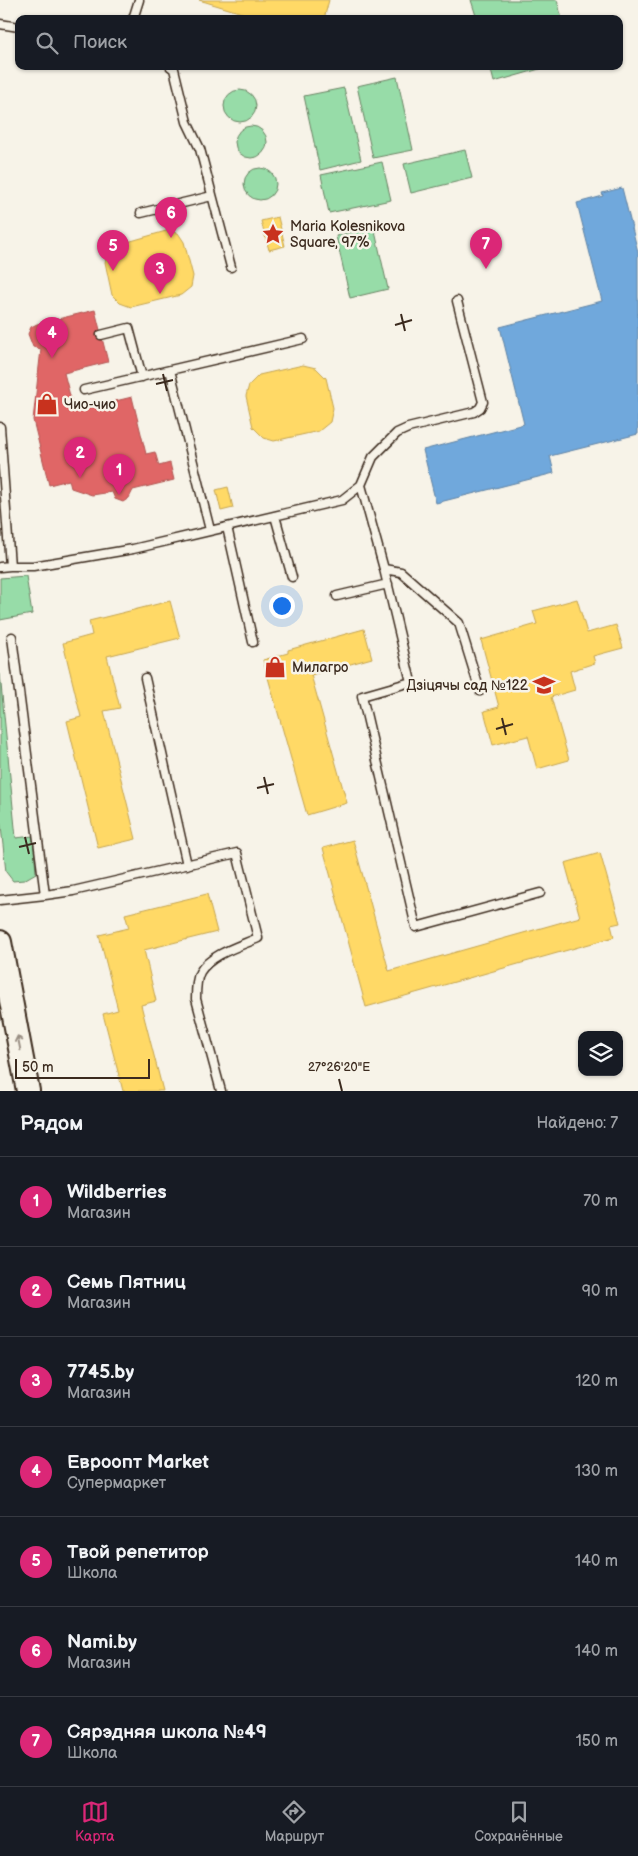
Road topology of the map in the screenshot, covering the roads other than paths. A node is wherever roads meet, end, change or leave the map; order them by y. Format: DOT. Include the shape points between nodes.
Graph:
graph roads {
  1 [pos="139,0"];
  2 [pos="134,15"];
  3 [pos="0,24"];
  4 [pos="15,26"];
  5 [pos="174,70"];
  6 [pos="212,196"];
  7 [pos="140,213"];
  8 [pos="232,267"];
  9 [pos="457,301"];
  10 [pos="101,335"];
  11 [pos="303,338"];
  12 [pos="170,370"];
  13 [pos="142,377"];
  14 [pos="84,390"];
  15 [pos="0,427"];
  16 [pos="361,485"];
  17 [pos="275,516"];
  18 [pos="226,527"];
  19 [pos="210,530"];
  20 [pos="10,566"];
  21 [pos="0,567"];
  22 [pos="384,569"];
  23 [pos="292,577"];
  24 [pos="388,584"];
  25 [pos="337,596"];
  26 [pos="12,637"];
  27 [pos="253,642"];
  28 [pos="145,678"];
  29 [pos="480,691"];
  30 [pos="188,865"];
  31 [pos="540,893"];
  32 [pos="45,895"];
  33 [pos="0,900"];
  34 [pos="0,942"];
  35 [pos="28,1091"];
  36 [pos="221,1091"];
  1 -- 2 [label="lane"];
  3 -- 4 [label="lane"];
  5 -- 6 [label="lane" via="187,122 200,149"];
  6 -- 7 [label="lane"];
  6 -- 8 [label="lane"];
  9 -- 16 [label="lane" via="483,402 480,408 397,433 373,457"];
  10 -- 13 [label="lane" via="129,328"];
  11 -- 12 [label="lane"];
  12 -- 13 [label="lane"];
  12 -- 19 [label="lane"];
  13 -- 14 [label="lane"];
  15 -- 20 [label="lane"];
  16 -- 17 [label="lane" via="342,500"];
  16 -- 22 [label="lane"];
  17 -- 18 [label="lane"];
  17 -- 23 [label="lane"];
  18 -- 19 [label="lane"];
  18 -- 27 [label="lane"];
  19 -- 20 [label="lane" via="133,549 33,566"];
  20 -- 21 [label="lane"];
  22 -- 24 [label="lane"];
  22 -- 29 [label="lane" via="401,572 459,623"];
  24 -- 25 [label="lane"];
  24 -- 31 [label="lane" via="411,682 362,696 416,927"];
  26 -- 32 [label="lane"];
  28 -- 30 [label="lane"];
  30 -- 32 [label="lane"];
  30 -- 36 [label="lane" via="237,853 258,938 210,961 200,972 196,999"];
  32 -- 33 [label="lane"];
  35 -- 34 [label="main road, one-way"];
}
